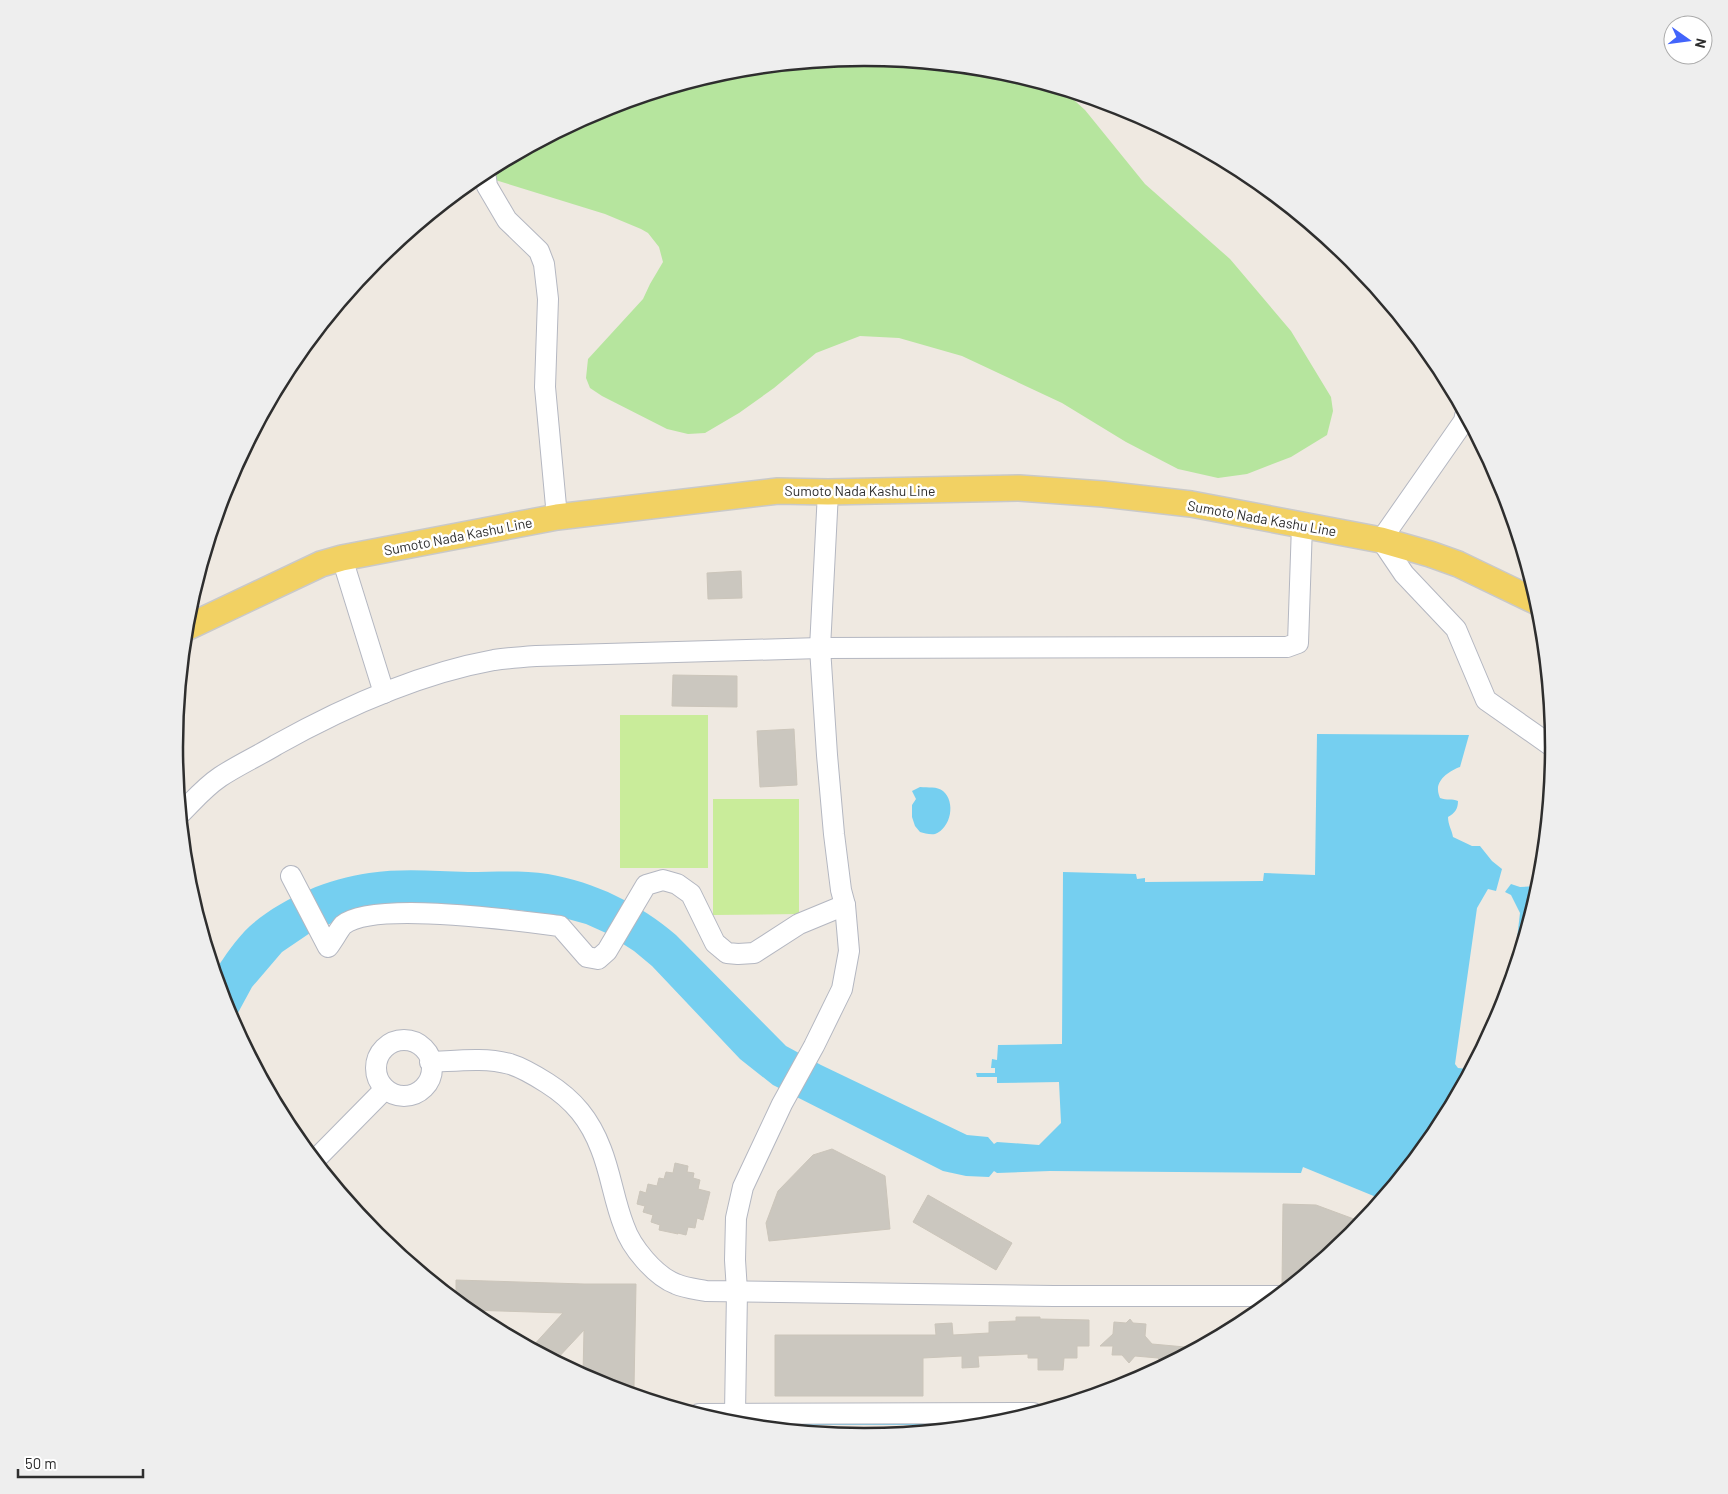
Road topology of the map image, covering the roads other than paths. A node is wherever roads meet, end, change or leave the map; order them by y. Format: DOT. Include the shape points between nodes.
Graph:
graph roads {
  1 [pos="486,181"];
  2 [pos="1462,422"];
  3 [pos="828,492"];
  4 [pos="557,517"];
  5 [pos="1302,525"];
  6 [pos="1381,540"];
  7 [pos="342,558"];
  8 [pos="1528,598"];
  9 [pos="194,624"];
  10 [pos="820,648"];
  11 [pos="384,693"];
  12 [pos="1545,741"];
  13 [pos="186,807"];
  14 [pos="291,876"];
  15 [pos="845,905"];
  16 [pos="430,1062"];
  17 [pos="385,1089"];
  18 [pos="320,1155"];
  19 [pos="737,1291"];
  20 [pos="1266,1296"];
  21 [pos="1005,1413"];
  22 [pos="727,1414"];
  23 [pos="735,1414"];
  1 -- 4 [label="street" via="507,220 539,251 544,264 548,299 545,387"];
  2 -- 6 [label="street"];
  3 -- 4 [label="main road, Sumoto Nada Kashu Line" via="778,491"];
  3 -- 5 [label="main road, Sumoto Nada Kashu Line" via="1019,488 1191,504"];
  3 -- 10 [label="street"];
  4 -- 7 [label="main road, Sumoto Nada Kashu Line"];
  5 -- 6 [label="main road, Sumoto Nada Kashu Line"];
  5 -- 10 [label="street" via="1298,643 1287,647"];
  6 -- 8 [label="main road, Sumoto Nada Kashu Line" via="1471,569"];
  6 -- 12 [label="street" via="1404,574 1456,629 1486,700"];
  7 -- 9 [label="main road, Sumoto Nada Kashu Line" via="322,564"];
  7 -- 11 [label="street"];
  10 -- 11 [label="street" via="495,660 433,675"];
  10 -- 15 [label="street" via="830,784"];
  11 -- 13 [label="street" via="298,733 220,777"];
  14 -- 15 [label="street" via="328,947 343,925 361,916 387,913 476,916 560,926 587,957 598,959 608,951 646,885 663,880 677,884 691,894 715,943 727,953 754,953 799,924"];
  15 -- 19 [label="street" via="850,951 842,989 743,1187 736,1218"];
  16 -- 17 [label="street" via="430,1076 420,1090 403,1096"];
  16 -- 17 [label="street" via="425,1050 411,1041 402,1040 386,1046 376,1063 376,1072"];
  16 -- 19 [label="street" via="480,1060 510,1064 568,1096 590,1125 602,1150 624,1227 640,1256 675,1284 706,1291"];
  17 -- 18 [label="street"];
  19 -- 20 [label="street"];
  19 -- 23 [label="street"];
  21 -- 23 [label="street"];
  22 -- 23 [label="street"];
}
